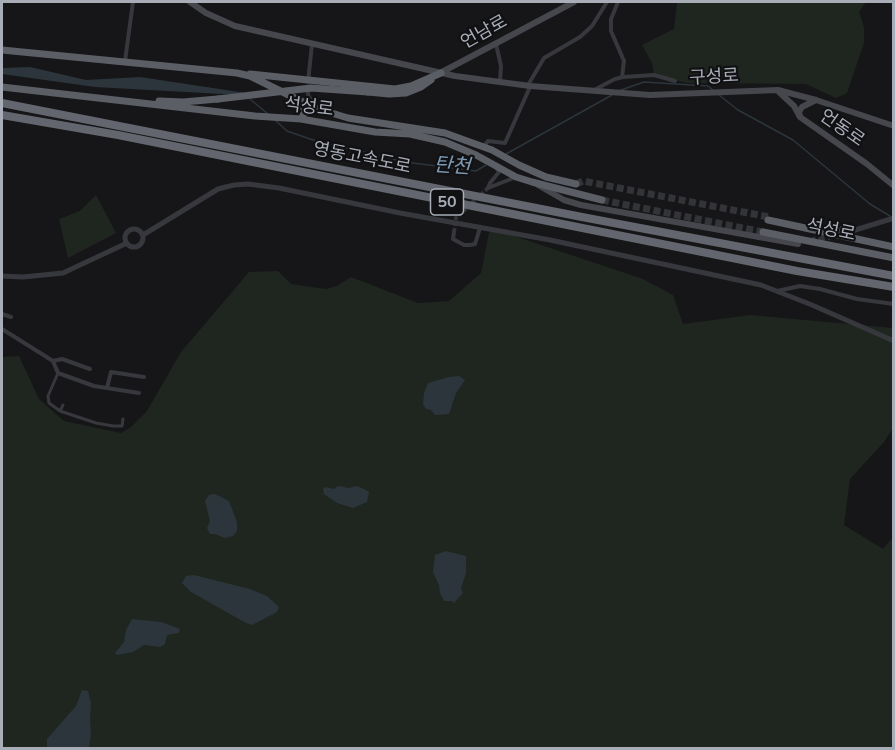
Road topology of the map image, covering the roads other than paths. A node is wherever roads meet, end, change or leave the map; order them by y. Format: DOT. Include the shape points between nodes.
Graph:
graph roads {
  1 [pos="133,2"];
  2 [pos="190,2"];
  3 [pos="574,2"];
  4 [pos="607,2"];
  5 [pos="618,2"];
  6 [pos="562,4"];
  7 [pos="496,43"];
  8 [pos="312,44"];
  9 [pos="2,50"];
  10 [pos="125,62"];
  11 [pos="237,73"];
  12 [pos="441,73"];
  13 [pos="622,77"];
  14 [pos="308,80"];
  15 [pos="500,81"];
  16 [pos="675,81"];
  17 [pos="529,86"];
  18 [pos="2,87"];
  19 [pos="778,90"];
  20 [pos="594,91"];
  21 [pos="288,94"];
  22 [pos="109,98"];
  23 [pos="816,100"];
  24 [pos="2,102"];
  25 [pos="315,108"];
  26 [pos="2,115"];
  27 [pos="801,117"];
  28 [pos="301,119"];
  29 [pos="894,126"];
  30 [pos="483,147"];
  31 [pos="497,169"];
  32 [pos="514,175"];
  33 [pos="532,182"];
  34 [pos="576,184"];
  35 [pos="894,186"];
  36 [pos="602,200"];
  37 [pos="894,218"];
  38 [pos="480,228"];
  39 [pos="852,231"];
  40 [pos="454,232"];
  41 [pos="763,232"];
  42 [pos="143,235"];
  43 [pos="127,243"];
  44 [pos="798,244"];
  45 [pos="894,247"];
  46 [pos="894,258"];
  47 [pos="2,276"];
  48 [pos="894,276"];
  49 [pos="800,286"];
  50 [pos="894,287"];
  51 [pos="776,291"];
  52 [pos="796,299"];
  53 [pos="894,304"];
  54 [pos="2,314"];
  55 [pos="11,317"];
  56 [pos="2,330"];
  57 [pos="894,341"];
  58 [pos="53,361"];
  59 [pos="90,369"];
  60 [pos="58,373"];
  61 [pos="144,377"];
  62 [pos="107,388"];
  63 [pos="139,393"];
  64 [pos="63,405"];
  65 [pos="60,411"];
  66 [pos="123,419"];
  1 -- 10 [label="street"];
  2 -- 8 [label="main road, 구성로" via="206,14 235,26"];
  3 -- 6 [label="main road, 언남로"];
  4 -- 17 [label="street" via="580,37 544,58"];
  5 -- 13 [label="street" via="611,31 624,61"];
  6 -- 7 [label="main road, 언남로"];
  7 -- 12 [label="main road, 언남로"];
  7 -- 15 [label="street"];
  8 -- 12 [label="main road, 구성로"];
  8 -- 14 [label="street"];
  9 -- 10 [label="highway, 석성로"];
  10 -- 11 [label="highway, 석성로"];
  11 -- 14 [label="highway"];
  11 -- 21 [label="highway, 석성로"];
  12 -- 14 [label="highway" via="395,89"];
  12 -- 15 [label="main road, 구성로"];
  12 -- 22 [label="highway, bridge" via="406,93 311,88 183,102"];
  13 -- 16 [label="street" via="654,75"];
  13 -- 20 [label="street"];
  14 -- 25 [label="street" via="308,94"];
  15 -- 17 [label="main road, 구성로"];
  17 -- 20 [label="main road, 구성로"];
  17 -- 30 [label="street" via="505,143 488,141"];
  18 -- 22 [label="highway, 석성로"];
  19 -- 20 [label="main road, 구성로" via="679,94"];
  19 -- 23 [label="main road, 구성로"];
  19 -- 27 [label="main road, 언동로"];
  21 -- 25 [label="highway, 석성로"];
  21 -- 28 [label="highway" via="306,110"];
  22 -- 28 [label="highway, 석성로" via="255,117"];
  23 -- 27 [label="main road" via="802,107"];
  23 -- 29 [label="main road, 구성로"];
  24 -- 48 [label="highway, 영동고속도로 / 50"];
  25 -- 30 [label="highway, 석성로" via="348,118 445,133"];
  26 -- 50 [label="highway, 영동고속도로 / 50"];
  27 -- 35 [label="main road, 언동로"];
  28 -- 32 [label="highway, 석성로" via="445,142"];
  30 -- 34 [label="highway, 석성로" via="546,177"];
  31 -- 32 [label="street" via="499,172 488,188"];
  32 -- 33 [label="highway, 석성로"];
  33 -- 36 [label="highway, 석성로"];
  33 -- 44 [label="main road" via="581,205"];
  37 -- 39 [label="street"];
  38 -- 40 [label="street" via="475,244 470,245 453,239"];
  38 -- 42 [label="street" via="248,184 218,189"];
  38 -- 51 [label="street" via="723,276"];
  39 -- 45 [label="highway, 석성로" via="769,218"];
  41 -- 46 [label="highway, 석성로"];
  42 -- 43 [label="street" via="140,246"];
  42 -- 43 [label="street" via="130,231"];
  43 -- 47 [label="street" via="63,273"];
  49 -- 51 [label="street"];
  49 -- 52 [label="street" via="792,289"];
  49 -- 53 [label="street"];
  51 -- 52 [label="street"];
  52 -- 57 [label="street"];
  54 -- 55 [label="street"];
  56 -- 58 [label="street"];
  58 -- 59 [label="street" via="62,359"];
  58 -- 60 [label="street"];
  60 -- 62 [label="street"];
  60 -- 65 [label="street" via="48,396 49,403"];
  61 -- 62 [label="street" via="111,372"];
  62 -- 63 [label="street"];
  64 -- 65 [label="street"];
  65 -- 66 [label="street" via="113,426 122,426"];
}
